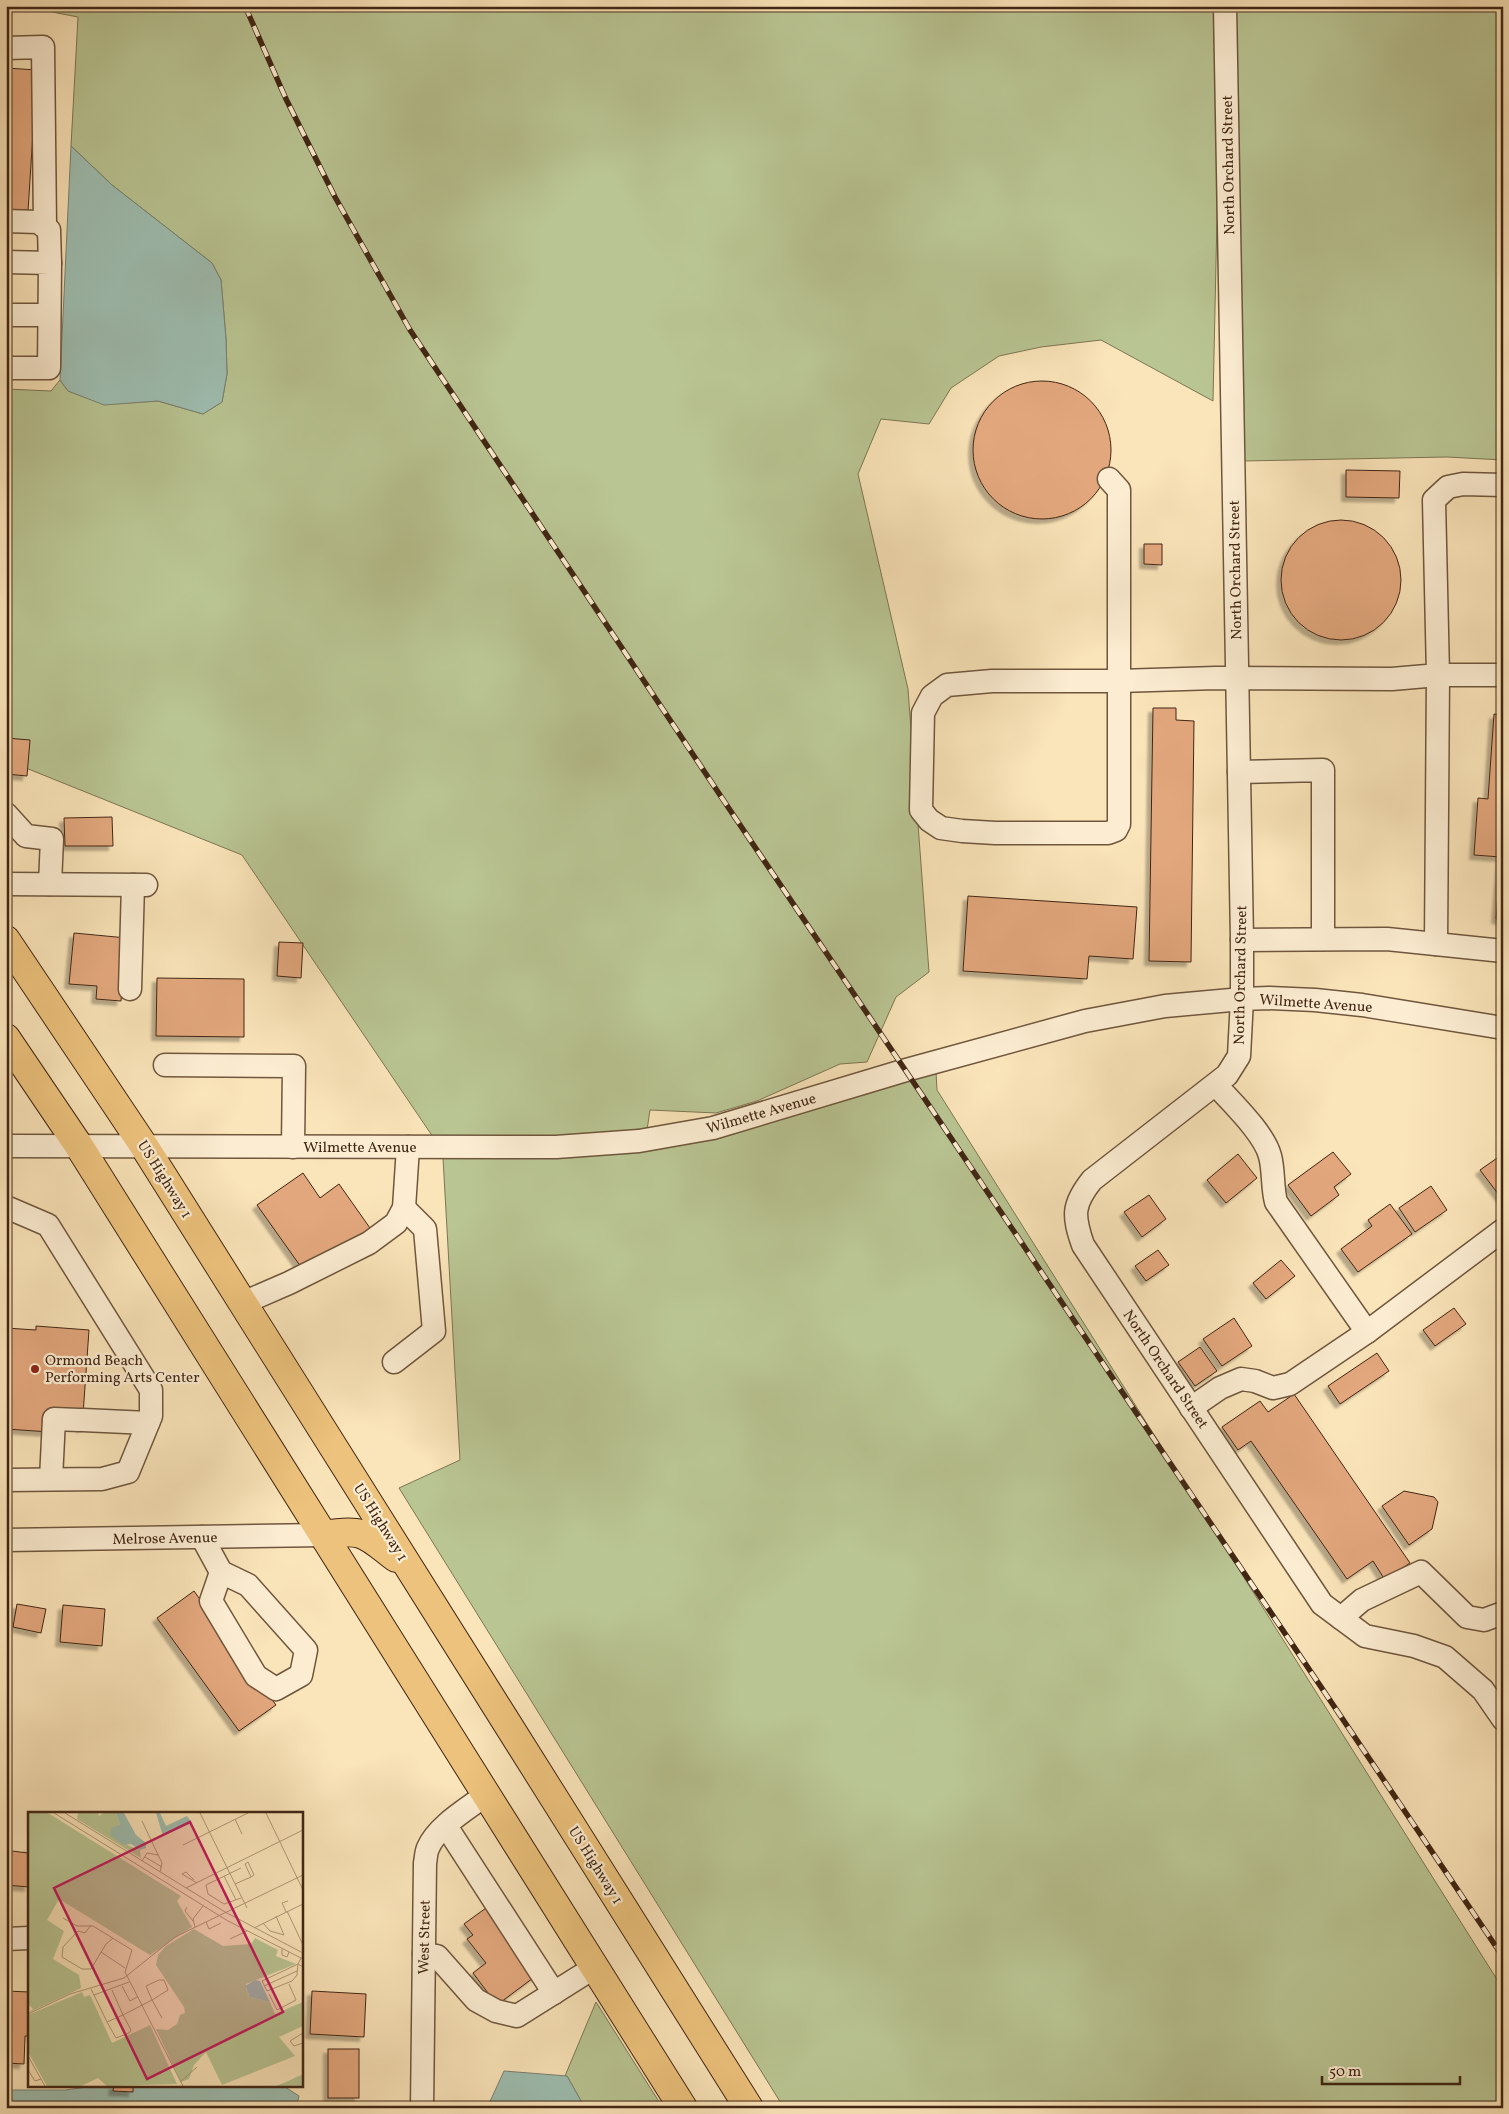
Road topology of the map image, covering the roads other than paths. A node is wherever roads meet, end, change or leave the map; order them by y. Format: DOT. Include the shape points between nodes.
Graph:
graph roads {
  1 [pos="1225,6"];
  2 [pos="6,48"];
  3 [pos="6,221"];
  4 [pos="41,224"];
  5 [pos="6,262"];
  6 [pos="50,262"];
  7 [pos="6,315"];
  8 [pos="49,315"];
  9 [pos="6,368"];
  10 [pos="1109,479"];
  11 [pos="1503,485"];
  12 [pos="1438,675"];
  13 [pos="1503,675"];
  14 [pos="1237,678"];
  15 [pos="1119,681"];
  16 [pos="1239,772"];
  17 [pos="6,814"];
  18 [pos="6,884"];
  19 [pos="50,884"];
  20 [pos="1242,940"];
  21 [pos="1323,940"];
  22 [pos="8,944"];
  23 [pos="1436,944"];
  24 [pos="1503,951"];
  25 [pos="130,989"];
  26 [pos="1242,999"];
  27 [pos="1503,1028"];
  28 [pos="6,1038"];
  29 [pos="165,1065"];
  30 [pos="1216,1085"];
  31 [pos="6,1146"];
  32 [pos="79,1146"];
  33 [pos="144,1146"];
  34 [pos="292,1147"];
  35 [pos="408,1147"];
  36 [pos="6,1207"];
  37 [pos="404,1208"];
  38 [pos="1503,1230"];
  39 [pos="243,1303"];
  40 [pos="1367,1332"];
  41 [pos="394,1362"];
  42 [pos="1191,1408"];
  43 [pos="150,1420"];
  44 [pos="51,1479"];
  45 [pos="6,1480"];
  46 [pos="324,1535"];
  47 [pos="202,1537"];
  48 [pos="6,1540"];
  49 [pos="411,1570"];
  50 [pos="221,1572"];
  51 [pos="1503,1613"];
  52 [pos="1340,1618"];
  53 [pos="1503,1719"];
  54 [pos="487,1794"];
  55 [pos="446,1826"];
  56 [pos="28,1938"];
  57 [pos="6,1939"];
  58 [pos="424,1954"];
  59 [pos="595,1967"];
  60 [pos="554,1993"];
  61 [pos="422,2108"];
  62 [pos="683,2108"];
  63 [pos="749,2108"];
  1 -- 14 [label="street, North Orchard Street"];
  2 -- 4 [label="street" via="43,47"];
  3 -- 4 [label="street"];
  4 -- 6 [label="street" via="49,230"];
  5 -- 6 [label="street"];
  6 -- 8 [label="street"];
  7 -- 8 [label="street"];
  8 -- 9 [label="street" via="49,368"];
  10 -- 15 [label="street" via="1119,490"];
  11 -- 12 [label="street" via="1448,487 1434,500"];
  12 -- 13 [label="street"];
  12 -- 14 [label="street" via="1392,679"];
  12 -- 23 [label="street"];
  14 -- 15 [label="street"];
  14 -- 16 [label="street, North Orchard Street"];
  15 -- 15 [label="street" via="992,681 948,685 932,696 923,713 921,810 940,828 962,831 1108,833 1116,830"];
  16 -- 20 [label="street, North Orchard Street"];
  16 -- 21 [label="street" via="1323,770"];
  17 -- 19 [label="street" via="26,836 52,839"];
  18 -- 19 [label="street"];
  19 -- 25 [label="street" via="140,885"];
  20 -- 21 [label="street"];
  20 -- 26 [label="street, North Orchard Street"];
  21 -- 23 [label="street" via="1387,939"];
  22 -- 33 [label="main road, US Highway 1"];
  23 -- 24 [label="street"];
  26 -- 27 [label="street, Wilmette Avenue" via="1362,1005"];
  26 -- 30 [label="street, North Orchard Street" via="1239,1056"];
  26 -- 35 [label="street, Wilmette Avenue" via="1165,1006 1085,1022 906,1070 713,1128 639,1142 556,1147"];
  28 -- 32 [label="main road"];
  29 -- 34 [label="street" via="294,1066"];
  30 -- 40 [label="street" via="1264,1144 1270,1156 1276,1202"];
  30 -- 42 [label="street, North Orchard Street" via="1092,1180 1077,1204 1075,1218 1083,1244"];
  31 -- 32 [label="street, Wilmette Avenue"];
  32 -- 33 [label="street, Wilmette Avenue"];
  32 -- 46 [label="main road"];
  33 -- 34 [label="street, Wilmette Avenue"];
  33 -- 39 [label="main road, US Highway 1"];
  34 -- 35 [label="street, Wilmette Avenue"];
  35 -- 37 [label="street"];
  36 -- 43 [label="street" via="48,1224 151,1390"];
  37 -- 39 [label="street" via="396,1223 369,1242"];
  37 -- 41 [label="street" via="425,1229 434,1332"];
  38 -- 40 [label="street"];
  39 -- 49 [label="main road, US Highway 1"];
  40 -- 42 [label="street" via="1290,1384 1273,1388 1241,1379 1220,1388"];
  42 -- 52 [label="street, North Orchard Street" via="1322,1604"];
  43 -- 44 [label="street" via="128,1472 102,1479"];
  43 -- 44 [label="street" via="54,1419"];
  44 -- 45 [label="street"];
  46 -- 47 [label="street, Melrose Avenue"];
  46 -- 49 [label="main road" via="350,1530 368,1535"];
  46 -- 54 [label="main road"];
  47 -- 48 [label="street, Melrose Avenue"];
  47 -- 50 [label="street"];
  49 -- 63 [label="main road, US Highway 1"];
  50 -- 50 [label="street" via="248,1585 306,1650 301,1676 276,1689 256,1676 211,1601"];
  51 -- 52 [label="street" via="1484,1620 1467,1617 1421,1572 1362,1600"];
  52 -- 53 [label="street, North Orchard Street" via="1365,1636 1445,1656 1482,1690"];
  54 -- 55 [label="street, West Street"];
  54 -- 59 [label="main road"];
  55 -- 58 [label="street, West Street" via="428,1848 425,1863"];
  55 -- 60 [label="street"];
  56 -- 57 [label="street"];
  58 -- 60 [label="street" via="437,1956 476,2000 496,2011 517,2016"];
  58 -- 61 [label="street, West Street"];
  59 -- 60 [label="street"];
  59 -- 62 [label="main road"];
}
